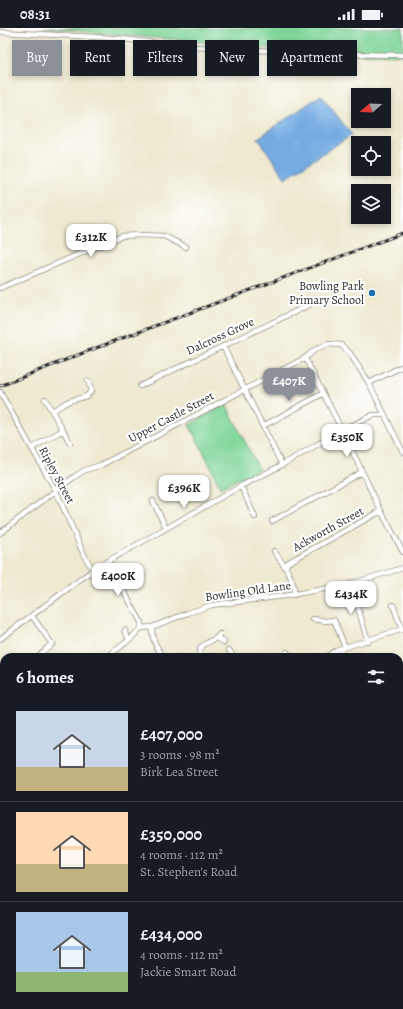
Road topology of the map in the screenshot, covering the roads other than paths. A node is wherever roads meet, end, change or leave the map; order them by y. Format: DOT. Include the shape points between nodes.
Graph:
graph roads {
  1 [pos="0,32"];
  2 [pos="403,55"];
  3 [pos="186,247"];
  4 [pos="0,288"];
  5 [pos="309,305"];
  6 [pos="223,346"];
  7 [pos="305,358"];
  8 [pos="403,366"];
  9 [pos="88,381"];
  10 [pos="369,383"];
  11 [pos="140,386"];
  12 [pos="244,389"];
  13 [pos="0,392"];
  14 [pos="322,394"];
  15 [pos="46,399"];
  16 [pos="52,411"];
  17 [pos="384,415"];
  18 [pos="262,426"];
  19 [pos="63,430"];
  20 [pos="342,430"];
  21 [pos="70,443"];
  22 [pos="32,448"];
  23 [pos="403,452"];
  24 [pos="282,465"];
  25 [pos="362,472"];
  26 [pos="241,486"];
  27 [pos="56,490"];
  28 [pos="153,501"];
  29 [pos="381,511"];
  30 [pos="255,517"];
  31 [pos="272,521"];
  32 [pos="166,528"];
  33 [pos="0,533"];
  34 [pos="274,551"];
  35 [pos="403,552"];
  36 [pos="108,561"];
  37 [pos="286,567"];
  38 [pos="403,568"];
  39 [pos="92,570"];
  40 [pos="350,583"];
  41 [pos="294,595"];
  42 [pos="393,605"];
  43 [pos="32,616"];
  44 [pos="313,619"];
  45 [pos="152,627"];
  46 [pos="142,628"];
  47 [pos="125,630"];
  48 [pos="402,630"];
  49 [pos="0,639"];
  50 [pos="129,640"];
  51 [pos="368,641"];
  52 [pos="224,642"];
  53 [pos="345,648"];
  54 [pos="229,650"];
  55 [pos="42,653"];
  56 [pos="113,653"];
  57 [pos="161,653"];
  58 [pos="199,653"];
  59 [pos="231,653"];
  60 [pos="332,653"];
  1 -- 2 [label="street" via="114,38 198,47"];
  3 -- 4 [label="street" via="164,236 122,236"];
  5 -- 6 [label="street, Dalcross Grove"];
  6 -- 11 [label="street, Dalcross Grove"];
  6 -- 12 [label="street"];
  7 -- 10 [label="street, Upper Castle Street" via="316,349 329,344 341,345 355,360"];
  7 -- 12 [label="street, Upper Castle Street"];
  7 -- 14 [label="street"];
  8 -- 10 [label="street"];
  9 -- 16 [label="street" via="91,391 88,395 69,401"];
  10 -- 17 [label="street, Upper Castle Street"];
  12 -- 18 [label="street"];
  12 -- 27 [label="street, Upper Castle Street" via="101,466 85,470"];
  13 -- 22 [label="street, Ripley Street"];
  14 -- 18 [label="street"];
  14 -- 20 [label="street"];
  15 -- 16 [label="street"];
  16 -- 19 [label="street"];
  17 -- 20 [label="street" via="373,415"];
  17 -- 23 [label="street, Upper Castle Street"];
  18 -- 24 [label="street"];
  19 -- 21 [label="street"];
  19 -- 22 [label="street"];
  20 -- 24 [label="street"];
  20 -- 25 [label="street"];
  22 -- 27 [label="street, Ripley Street"];
  24 -- 26 [label="street"];
  25 -- 29 [label="street"];
  25 -- 31 [label="street"];
  26 -- 30 [label="street"];
  26 -- 32 [label="street"];
  27 -- 33 [label="street, Upper Castle Street"];
  27 -- 39 [label="street, Ripley Street"];
  28 -- 32 [label="street"];
  29 -- 35 [label="street"];
  29 -- 37 [label="street, Ackworth Street" via="287,563"];
  32 -- 36 [label="street"];
  34 -- 37 [label="street"];
  36 -- 39 [label="street"];
  36 -- 46 [label="street"];
  37 -- 41 [label="street"];
  38 -- 40 [label="street, Bowling Old Lane"];
  39 -- 43 [label="street"];
  40 -- 41 [label="street, Bowling Old Lane"];
  40 -- 51 [label="street"];
  41 -- 45 [label="street, Bowling Old Lane" via="212,605"];
  42 -- 48 [label="street"];
  43 -- 49 [label="street"];
  43 -- 55 [label="street" via="52,644"];
  44 -- 53 [label="street" via="334,620"];
  45 -- 46 [label="street, Bowling Old Lane"];
  45 -- 57 [label="street" via="154,644"];
  46 -- 50 [label="street"];
  47 -- 50 [label="street"];
  48 -- 51 [label="street"];
  50 -- 56 [label="street"];
  51 -- 53 [label="street"];
  52 -- 58 [label="street" via="218,636 202,645"];
  53 -- 60 [label="street"];
  54 -- 59 [label="street"];
}
